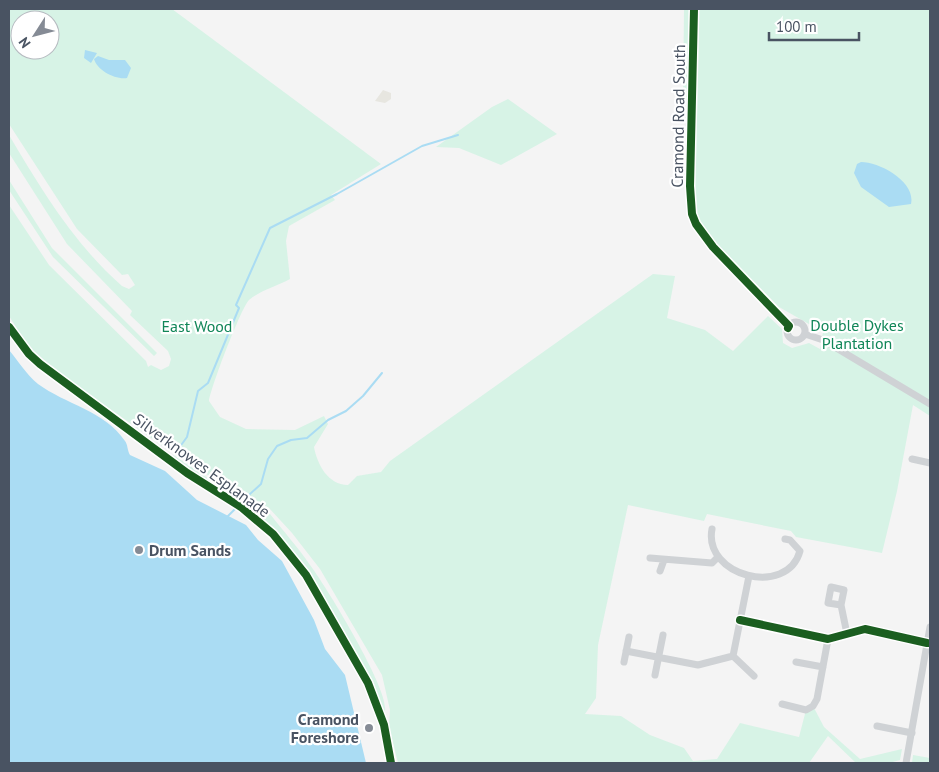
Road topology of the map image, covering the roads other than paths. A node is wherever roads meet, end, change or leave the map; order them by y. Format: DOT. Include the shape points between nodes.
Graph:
graph roads {
  1 [pos="694,9"];
  2 [pos="9,326"];
  3 [pos="789,326"];
  4 [pos="805,334"];
  5 [pos="930,404"];
  6 [pos="912,459"];
  7 [pos="930,463"];
  8 [pos="712,529"];
  9 [pos="785,539"];
  10 [pos="650,558"];
  11 [pos="718,558"];
  12 [pos="664,560"];
  13 [pos="660,571"];
  14 [pos="749,576"];
  15 [pos="841,605"];
  16 [pos="740,620"];
  17 [pos="930,627"];
  18 [pos="848,634"];
  19 [pos="663,635"];
  20 [pos="629,637"];
  21 [pos="828,639"];
  22 [pos="927,643"];
  23 [pos="626,651"];
  24 [pos="732,656"];
  25 [pos="659,658"];
  26 [pos="624,662"];
  27 [pos="796,662"];
  28 [pos="823,667"];
  29 [pos="927,670"];
  30 [pos="655,675"];
  31 [pos="754,676"];
  32 [pos="782,704"];
  33 [pos="876,726"];
  34 [pos="912,733"];
  35 [pos="391,763"];
  36 [pos="906,763"];
  1 -- 3 [label="street, Cramond Road South" via="692,214 713,246"];
  2 -- 35 [label="street, Silverknowes Esplanade" via="40,364 187,473 241,507 279,541 306,575 368,683 384,726"];
  3 -- 4 [label="street" via="801,324"];
  3 -- 4 [label="street" via="788,334 793,339 800,339"];
  4 -- 5 [label="street" via="823,340"];
  6 -- 7 [label="street"];
  8 -- 11 [label="street" via="711,541"];
  9 -- 14 [label="street" via="800,551 796,562 781,573 765,578"];
  10 -- 12 [label="street"];
  11 -- 12 [label="street" via="712,563"];
  11 -- 14 [label="street" via="730,568"];
  12 -- 13 [label="street"];
  14 -- 16 [label="street"];
  15 -- 18 [label="street"];
  16 -- 21 [label="street"];
  16 -- 24 [label="street"];
  17 -- 22 [label="street"];
  18 -- 21 [label="street"];
  18 -- 22 [label="street" via="865,628"];
  19 -- 25 [label="street"];
  20 -- 23 [label="street"];
  21 -- 28 [label="street"];
  22 -- 29 [label="street"];
  23 -- 25 [label="street"];
  23 -- 26 [label="street"];
  24 -- 25 [label="street" via="698,665"];
  24 -- 31 [label="street"];
  25 -- 30 [label="street"];
  27 -- 28 [label="street"];
  28 -- 32 [label="street" via="813,706 806,710"];
  29 -- 34 [label="street"];
  33 -- 34 [label="street"];
  34 -- 36 [label="street"];
}
